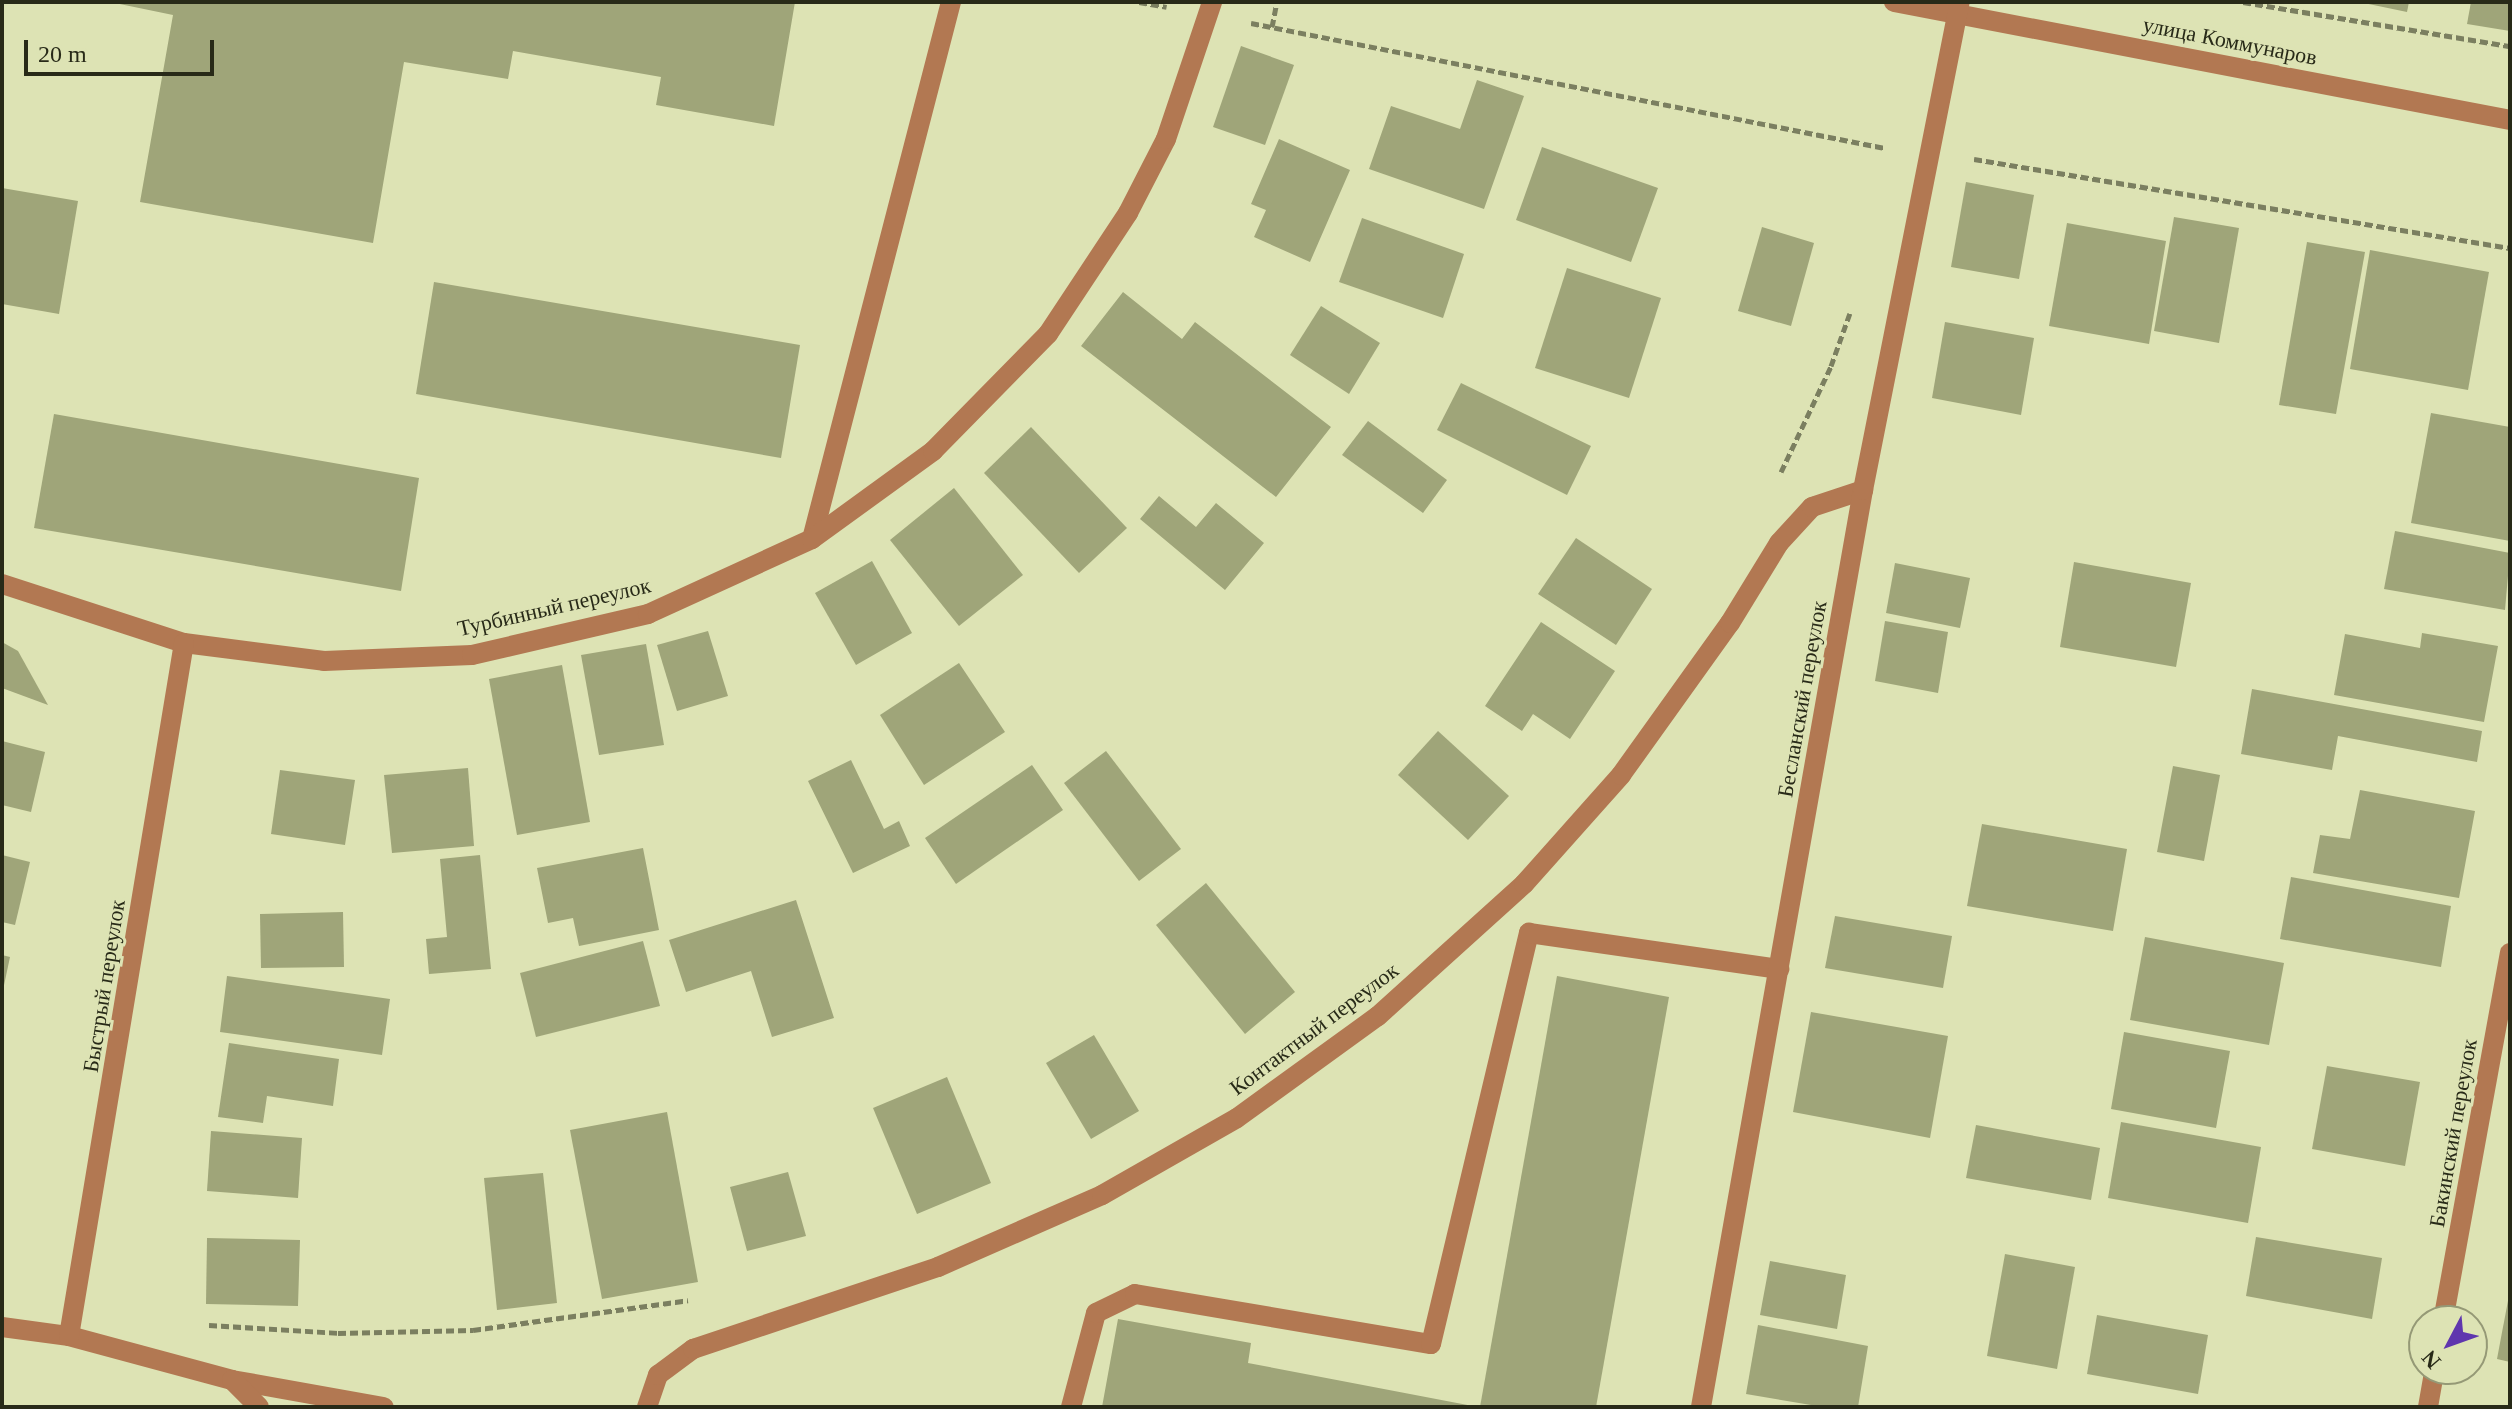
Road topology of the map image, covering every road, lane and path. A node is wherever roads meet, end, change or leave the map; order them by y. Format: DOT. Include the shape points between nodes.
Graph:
graph roads {
  1 [pos="951,2"];
  2 [pos="1139,2"];
  3 [pos="1277,2"];
  4 [pos="1894,2"];
  5 [pos="2243,2"];
  6 [pos="1959,8"];
  7 [pos="1211,9"];
  8 [pos="1272,27"];
  9 [pos="2510,46"];
  10 [pos="2510,120"];
  11 [pos="1931,152"];
  12 [pos="1885,163"];
  13 [pos="2510,248"];
  14 [pos="1853,297"];
  15 [pos="1779,476"];
  16 [pos="1863,490"];
  17 [pos="812,539"];
  18 [pos="2,584"];
  19 [pos="184,643"];
  20 [pos="2510,953"];
  21 [pos="1779,969"];
  22 [pos="700,1298"];
  23 [pos="2446,1305"];
  24 [pos="203,1324"];
  25 [pos="2,1327"];
  26 [pos="69,1336"];
  27 [pos="232,1380"];
  28 [pos="2432,1385"];
  29 [pos="259,1407"];
  30 [pos="384,1407"];
  31 [pos="647,1407"];
  32 [pos="1071,1407"];
  33 [pos="1701,1407"];
  34 [pos="2428,1407"];
  1 -- 17 [label="street"];
  2 -- 7 [label="path"];
  3 -- 8 [label="path"];
  4 -- 6 [label="street, улица Коммунаров"];
  5 -- 9 [label="path"];
  6 -- 10 [label="street, улица Коммунаров"];
  6 -- 11 [label="street, Бесланский переулок"];
  7 -- 8 [label="path"];
  7 -- 17 [label="street, Турбинный переулок" via="1166,139 1135,201 1048,334 933,451"];
  8 -- 12 [label="path" via="1889,148"];
  11 -- 13 [label="path"];
  11 -- 16 [label="street, Бесланский переулок"];
  14 -- 15 [label="path" via="1831,366"];
  16 -- 21 [label="street, Бесланский переулок"];
  16 -- 31 [label="street, Контактный переулок" via="1812,507 1779,543 1730,623 1621,775 1524,884 1378,1016 1237,1118 1102,1195 938,1267 693,1349 658,1375"];
  17 -- 19 [label="street, Турбинный переулок" via="648,614 472,655 324,661"];
  18 -- 19 [label="street, Турбинный переулок"];
  19 -- 26 [label="street, Быстрый переулок"];
  20 -- 23 [label="street, Бакинский переулок"];
  21 -- 32 [label="street" via="1529,933 1431,1344 1135,1294 1096,1313"];
  21 -- 33 [label="street, Бесланский переулок"];
  22 -- 24 [label="path" via="473,1330 338,1333"];
  25 -- 26 [label="street"];
  26 -- 27 [label="street"];
  27 -- 29 [label="street"];
  27 -- 30 [label="street"];
  28 -- 34 [label="street"];
}
